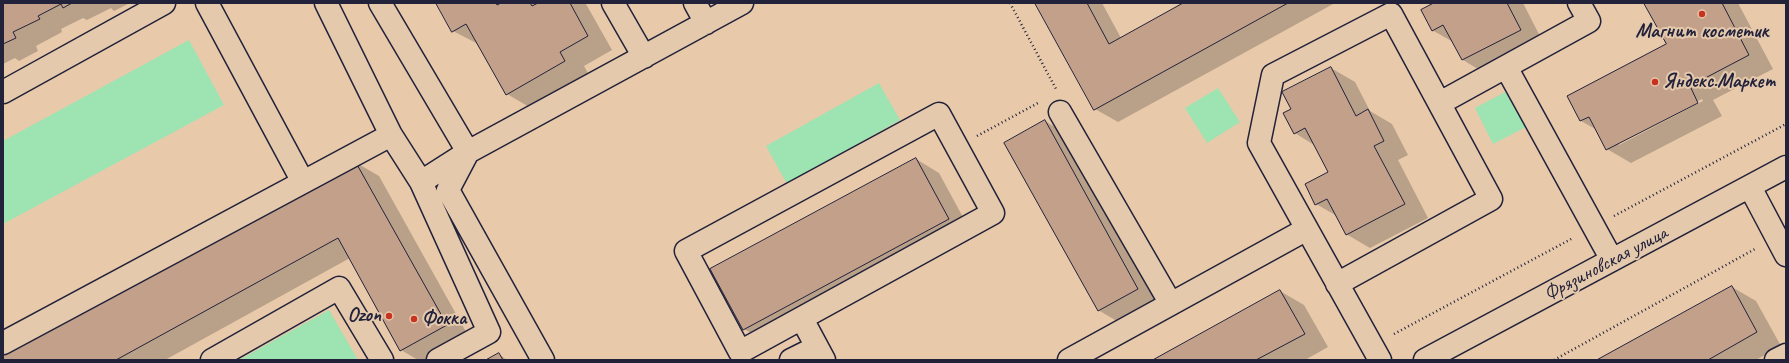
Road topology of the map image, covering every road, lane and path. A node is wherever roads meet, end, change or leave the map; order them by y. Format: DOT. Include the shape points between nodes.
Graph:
graph roads {
  1 [pos="164,3"];
  2 [pos="207,3"];
  3 [pos="326,3"];
  4 [pos="380,3"];
  5 [pos="613,3"];
  6 [pos="695,3"];
  7 [pos="742,3"];
  8 [pos="1010,3"];
  9 [pos="1578,3"];
  10 [pos="1389,9"];
  11 [pos="706,23"];
  12 [pos="644,57"];
  13 [pos="1506,67"];
  14 [pos="3,92"];
  15 [pos="1440,103"];
  16 [pos="1052,106"];
  17 [pos="1786,124"];
  18 [pos="391,135"];
  19 [pos="957,147"];
  20 [pos="468,152"];
  21 [pos="1786,167"];
  22 [pos="303,182"];
  23 [pos="421,182"];
  24 [pos="1750,187"];
  25 [pos="1594,227"];
  26 [pos="1307,229"];
  27 [pos="1781,246"];
  28 [pos="1612,260"];
  29 [pos="1338,284"];
  30 [pos="1171,304"];
  31 [pos="802,319"];
  32 [pos="3,343"];
  33 [pos="820,353"];
  34 [pos="1376,353"];
  35 [pos="1786,355"];
  36 [pos="742,356"];
  37 [pos="212,360"];
  38 [pos="382,360"];
  39 [pos="438,360"];
  40 [pos="543,360"];
  41 [pos="792,360"];
  42 [pos="1069,360"];
  43 [pos="1425,360"];
  44 [pos="1554,360"];
  45 [pos="1776,360"];
  1 -- 14 [label="street"];
  2 -- 22 [label="street"];
  3 -- 18 [label="street"];
  4 -- 20 [label="street"];
  5 -- 12 [label="street"];
  6 -- 11 [label="street"];
  7 -- 11 [label="street"];
  8 -- 16 [label="path" via="1064,105"];
  9 -- 13 [label="street" via="1589,21"];
  10 -- 15 [label="street"];
  10 -- 26 [label="street" via="1273,75 1259,142"];
  11 -- 12 [label="street"];
  12 -- 20 [label="street"];
  13 -- 15 [label="street"];
  13 -- 25 [label="street"];
  15 -- 29 [label="street" via="1491,199"];
  16 -- 19 [label="path"];
  16 -- 30 [label="street"];
  17 -- 25 [label="path"];
  18 -- 22 [label="street"];
  18 -- 23 [label="street"];
  19 -- 31 [label="street" via="993,213"];
  19 -- 36 [label="street" via="939,114 686,251"];
  20 -- 23 [label="street"];
  20 -- 40 [label="street" via="448,190"];
  21 -- 24 [label="street, Фрязиновская улица"];
  22 -- 32 [label="street"];
  23 -- 39 [label="street" via="489,332"];
  24 -- 27 [label="street"];
  24 -- 28 [label="street, Фрязиновская улица"];
  25 -- 28 [label="street"];
  25 -- 34 [label="path"];
  26 -- 29 [label="street"];
  26 -- 30 [label="street"];
  27 -- 44 [label="path"];
  28 -- 43 [label="street, Фрязиновская улица"];
  29 -- 34 [label="street"];
  30 -- 42 [label="street"];
  31 -- 33 [label="street"];
  31 -- 36 [label="street"];
  33 -- 41 [label="street"];
  35 -- 45 [label="street"];
  37 -- 38 [label="street" via="339,288"];
}
